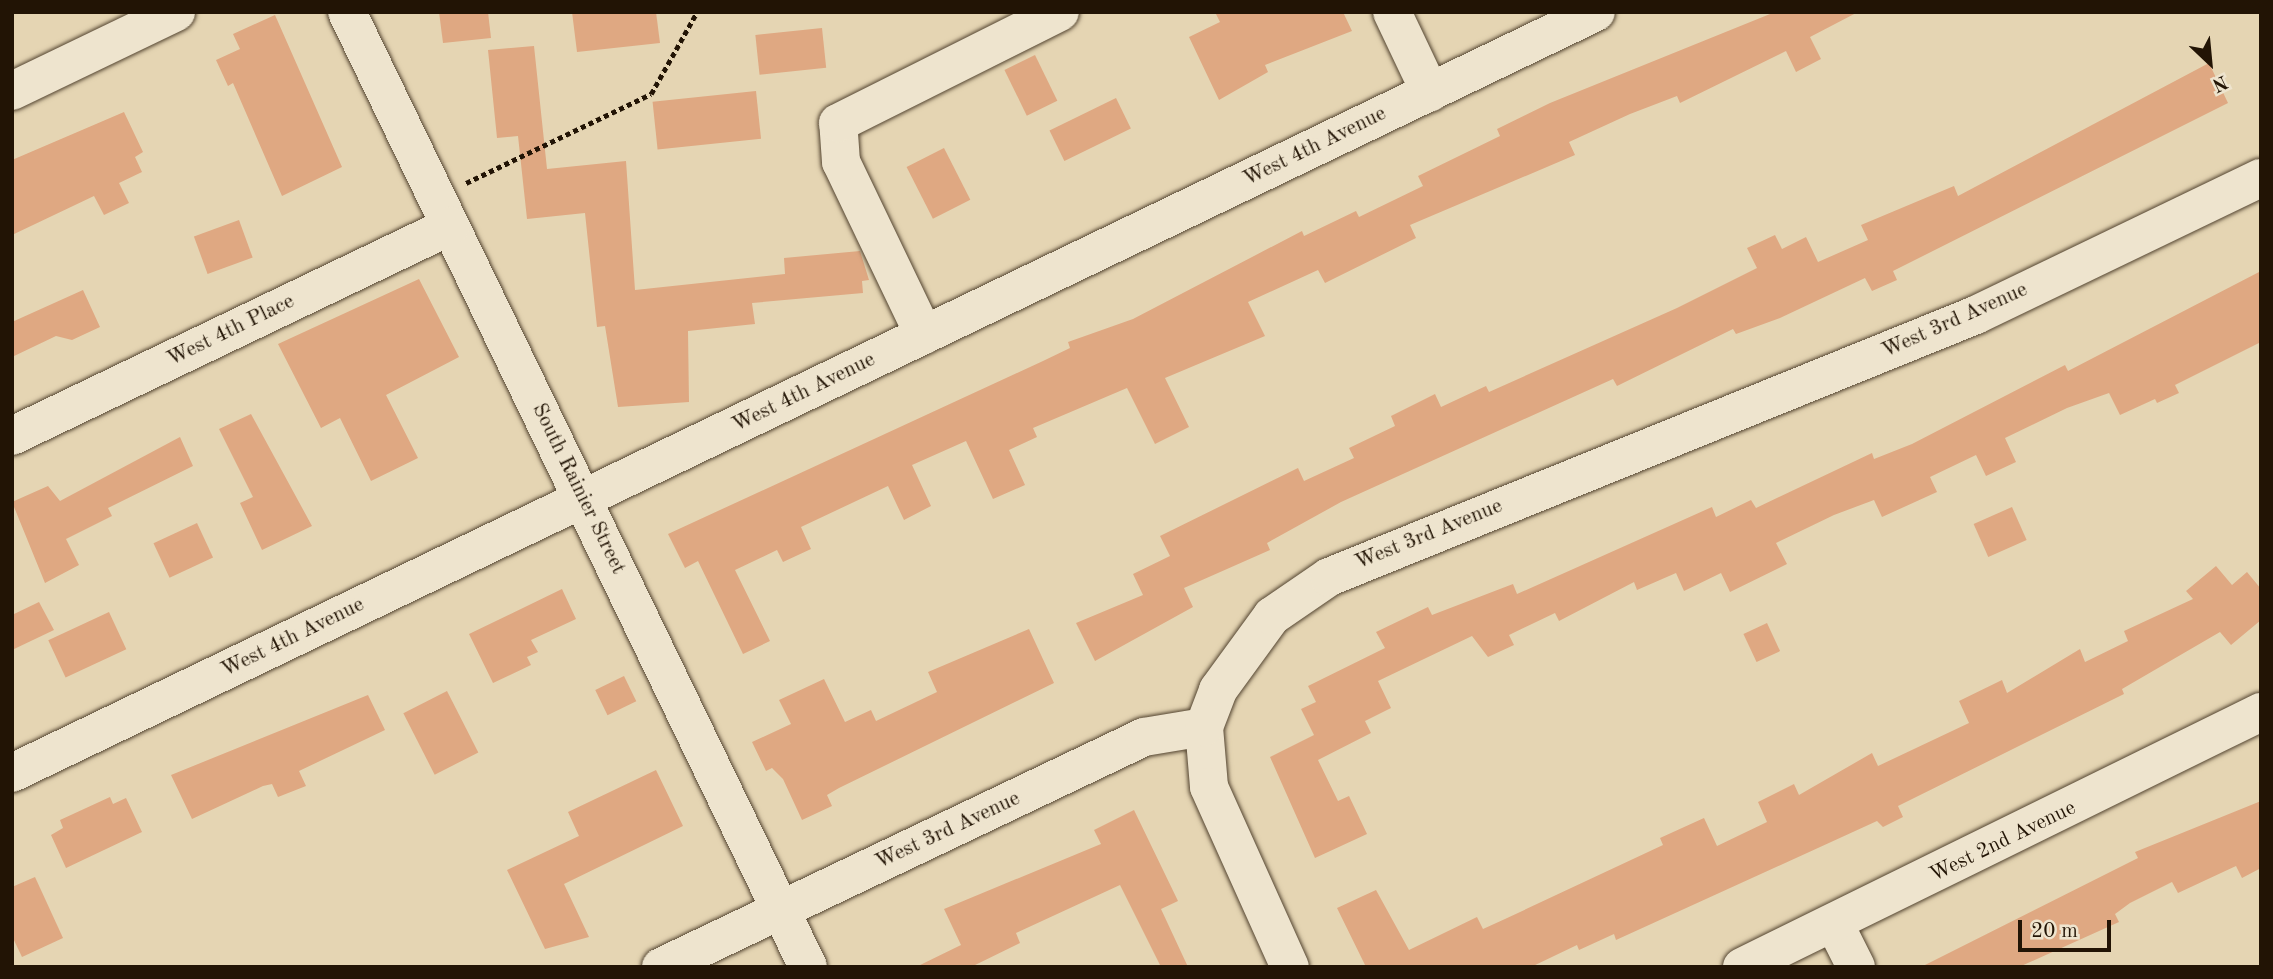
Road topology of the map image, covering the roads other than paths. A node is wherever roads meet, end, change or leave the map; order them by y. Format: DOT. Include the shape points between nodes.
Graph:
graph roads {
  1 [pos="177,12"];
  2 [pos="347,12"];
  3 [pos="1060,12"];
  4 [pos="1392,12"];
  5 [pos="1596,12"];
  6 [pos="12,91"];
  7 [pos="1430,92"];
  8 [pos="2261,177"];
  9 [pos="443,212"];
  10 [pos="924,335"];
  11 [pos="12,436"];
  12 [pos="582,499"];
  13 [pos="2261,712"];
  14 [pos="1204,727"];
  15 [pos="12,773"];
  16 [pos="781,910"];
  17 [pos="1834,923"];
  18 [pos="661,967"];
  19 [pos="808,967"];
  20 [pos="1290,967"];
  21 [pos="1742,967"];
  22 [pos="1856,967"];
  1 -- 6 [label="street"];
  2 -- 9 [label="street, South Rainier Street"];
  3 -- 10 [label="street" via="838,123 841,162"];
  4 -- 7 [label="street"];
  5 -- 7 [label="street, West 4th Avenue"];
  7 -- 10 [label="street, West 4th Avenue"];
  8 -- 14 [label="street, West 3rd Avenue" via="1976,315 1329,577 1272,616 1219,690"];
  9 -- 11 [label="street, West 4th Place"];
  9 -- 12 [label="street, South Rainier Street"];
  10 -- 12 [label="street, West 4th Avenue"];
  12 -- 15 [label="street, West 4th Avenue"];
  12 -- 16 [label="street, South Rainier Street"];
  13 -- 17 [label="street, West 2nd Avenue"];
  14 -- 16 [label="street, West 3rd Avenue" via="1144,737"];
  14 -- 20 [label="street" via="1209,788"];
  16 -- 18 [label="street, West 3rd Avenue"];
  16 -- 19 [label="street, South Rainier Street"];
  17 -- 21 [label="street, West 2nd Avenue"];
  17 -- 22 [label="street"];
}
